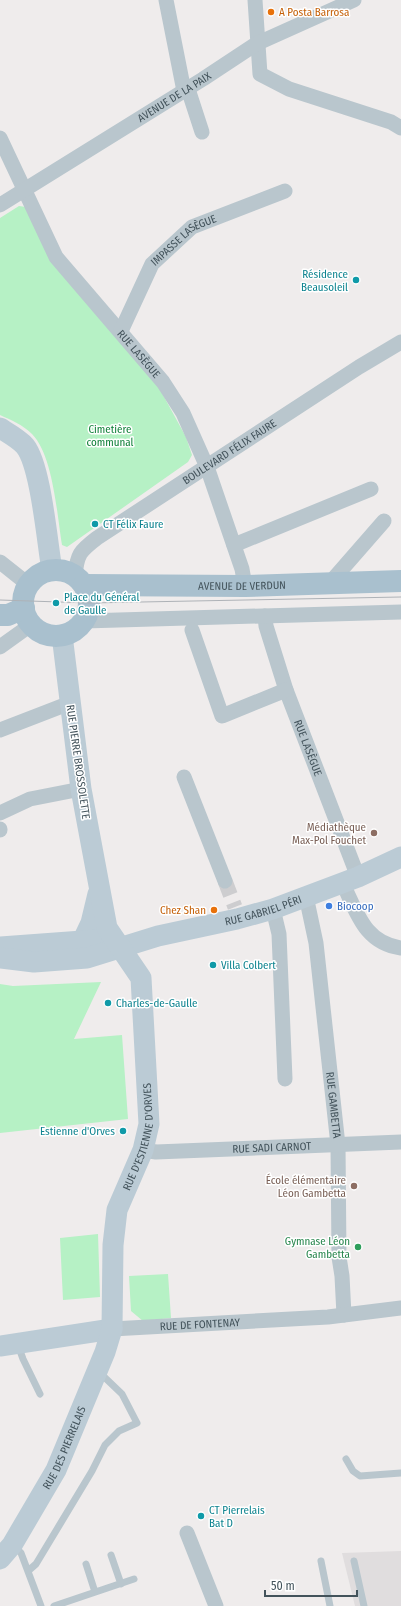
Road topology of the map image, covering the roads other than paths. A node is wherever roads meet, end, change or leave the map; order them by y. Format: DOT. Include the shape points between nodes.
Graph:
graph roads {
  1 [pos="166,0"];
  2 [pos="255,0"];
  3 [pos="354,0"];
  4 [pos="256,44"];
  5 [pos="186,90"];
  6 [pos="401,128"];
  7 [pos="202,132"];
  8 [pos="0,138"];
  9 [pos="25,190"];
  10 [pos="285,190"];
  11 [pos="0,205"];
  12 [pos="120,331"];
  13 [pos="401,342"];
  14 [pos="0,428"];
  15 [pos="207,467"];
  16 [pos="371,489"];
  17 [pos="384,521"];
  18 [pos="234,545"];
  19 [pos="0,562"];
  20 [pos="52,570"];
  21 [pos="79,580"];
  22 [pos="401,581"];
  23 [pos="329,584"];
  24 [pos="29,585"];
  25 [pos="245,586"];
  26 [pos="401,612"];
  27 [pos="0,615"];
  28 [pos="28,616"];
  29 [pos="265,616"];
  30 [pos="84,621"];
  31 [pos="192,630"];
  32 [pos="62,635"];
  33 [pos="0,647"];
  34 [pos="286,690"];
  35 [pos="70,702"];
  36 [pos="0,730"];
  37 [pos="184,777"];
  38 [pos="81,789"];
  39 [pos="0,813"];
  40 [pos="401,857"];
  41 [pos="350,880"];
  42 [pos="224,881"];
  43 [pos="99,887"];
  44 [pos="306,896"];
  45 [pos="273,909"];
  46 [pos="82,942"];
  47 [pos="0,947"];
  48 [pos="121,948"];
  49 [pos="401,948"];
  50 [pos="0,958"];
  51 [pos="285,1079"];
  52 [pos="401,1142"];
  53 [pos="338,1145"];
  54 [pos="143,1150"];
  55 [pos="401,1308"];
  56 [pos="344,1315"];
  57 [pos="112,1329"];
  58 [pos="9,1344"];
  59 [pos="98,1370"];
  60 [pos="40,1394"];
  61 [pos="346,1459"];
  62 [pos="401,1472"];
  63 [pos="187,1533"];
  64 [pos="6,1552"];
  65 [pos="111,1556"];
  66 [pos="321,1561"];
  67 [pos="354,1561"];
  68 [pos="86,1564"];
  69 [pos="28,1571"];
  70 [pos="134,1579"];
  71 [pos="121,1584"];
  72 [pos="95,1592"];
  73 [pos="41,1606"];
  74 [pos="54,1606"];
  75 [pos="216,1606"];
  76 [pos="330,1606"];
  77 [pos="364,1606"];
  1 -- 5 [label="street"];
  2 -- 4 [label="street"];
  3 -- 4 [label="street, AVENUE DE LA PAIX"];
  4 -- 5 [label="street, AVENUE DE LA PAIX"];
  4 -- 6 [label="street" via="260,74 290,89 391,122"];
  5 -- 7 [label="street"];
  5 -- 9 [label="street, AVENUE DE LA PAIX"];
  8 -- 9 [label="street, RUE LASÈGUE"];
  9 -- 11 [label="street, AVENUE DE LA PAIX"];
  9 -- 12 [label="street, RUE LASÈGUE" via="56,257"];
  10 -- 12 [label="street, IMPASSE LASÈGUE" via="192,227 152,264"];
  12 -- 15 [label="street, RUE LASÈGUE" via="163,382 183,413"];
  13 -- 15 [label="street, BOULEVARD FÉLIX FAURE"];
  14 -- 20 [label="main road" via="25,446 32,458"];
  15 -- 18 [label="street, RUE LASÈGUE"];
  15 -- 21 [label="street, BOULEVARD FÉLIX FAURE" via="81,550 76,559"];
  16 -- 18 [label="street"];
  17 -- 23 [label="street"];
  18 -- 25 [label="street, RUE LASÈGUE"];
  19 -- 24 [label="street"];
  20 -- 21 [label="main road" via="68,572"];
  20 -- 24 [label="main road" via="42,573"];
  21 -- 25 [label="main road, AVENUE DE VERDUN"];
  21 -- 30 [label="main road" via="89,597"];
  22 -- 23 [label="main road, AVENUE DE VERDUN"];
  23 -- 25 [label="main road, AVENUE DE VERDUN"];
  24 -- 28 [label="main road" via="24,594"];
  26 -- 29 [label="street"];
  27 -- 28 [label="main road"];
  28 -- 32 [label="main road" via="40,632"];
  28 -- 33 [label="street"];
  29 -- 30 [label="street" via="109,618"];
  29 -- 34 [label="street, RUE LASÈGUE"];
  30 -- 32 [label="main road" via="71,632"];
  31 -- 34 [label="street" via="222,716"];
  32 -- 35 [label="main road, RUE PIERRE BROSSOLETTE"];
  34 -- 41 [label="street, RUE LASÈGUE"];
  35 -- 36 [label="street"];
  35 -- 38 [label="main road, RUE PIERRE BROSSOLETTE"];
  37 -- 42 [label="street"];
  38 -- 39 [label="street" via="30,799"];
  38 -- 43 [label="main road, RUE PIERRE BROSSOLETTE"];
  40 -- 41 [label="main road, RUE GABRIEL PÉRI"];
  41 -- 44 [label="main road, RUE GABRIEL PÉRI"];
  41 -- 49 [label="street, RUE LASÈGUE" via="364,927 384,944"];
  43 -- 46 [label="main road, RUE PIERRE BROSSOLETTE" via="90,923"];
  43 -- 48 [label="main road, RUE PIERRE BROSSOLETTE" via="107,928"];
  44 -- 45 [label="main road, RUE GABRIEL PÉRI"];
  44 -- 53 [label="street, RUE GAMBETTA" via="316,942"];
  45 -- 48 [label="main road, RUE GABRIEL PÉRI" via="236,913"];
  45 -- 51 [label="street" via="279,934"];
  46 -- 47 [label="main road"];
  46 -- 48 [label="main road" via="96,940"];
  48 -- 50 [label="main road, RUE GABRIEL PÉRI" via="87,958 34,962"];
  48 -- 54 [label="main road, RUE D'ESTIENNE D'ORVES" via="141,978 149,1124"];
  52 -- 53 [label="street, RUE SADI CARNOT"];
  53 -- 54 [label="street, RUE SADI CARNOT" via="156,1152"];
  53 -- 56 [label="street, RUE GAMBETTA" via="339,1257"];
  54 -- 57 [label="main road, RUE D'ESTIENNE D'ORVES" via="117,1210 113,1245"];
  55 -- 56 [label="street, RUE DE FONTENAY"];
  56 -- 57 [label="street, RUE DE FONTENAY"];
  57 -- 58 [label="main road, RUE DE FONTENAY"];
  57 -- 59 [label="main road, RUE DES PIERRELAIS"];
  58 -- 60 [label="lane" via="23,1360"];
  59 -- 64 [label="main road, RUE DES PIERRELAIS" via="56,1470"];
  59 -- 69 [label="lane" via="122,1394 137,1423 119,1431 105,1445 36,1564"];
  61 -- 62 [label="lane" via="360,1476"];
  63 -- 75 [label="street"];
  64 -- 69 [label="lane" via="21,1553"];
  65 -- 71 [label="lane"];
  66 -- 76 [label="lane"];
  67 -- 77 [label="lane"];
  68 -- 72 [label="lane"];
  69 -- 73 [label="lane"];
  70 -- 71 [label="lane"];
  71 -- 72 [label="lane"];
  72 -- 74 [label="lane"];
}
